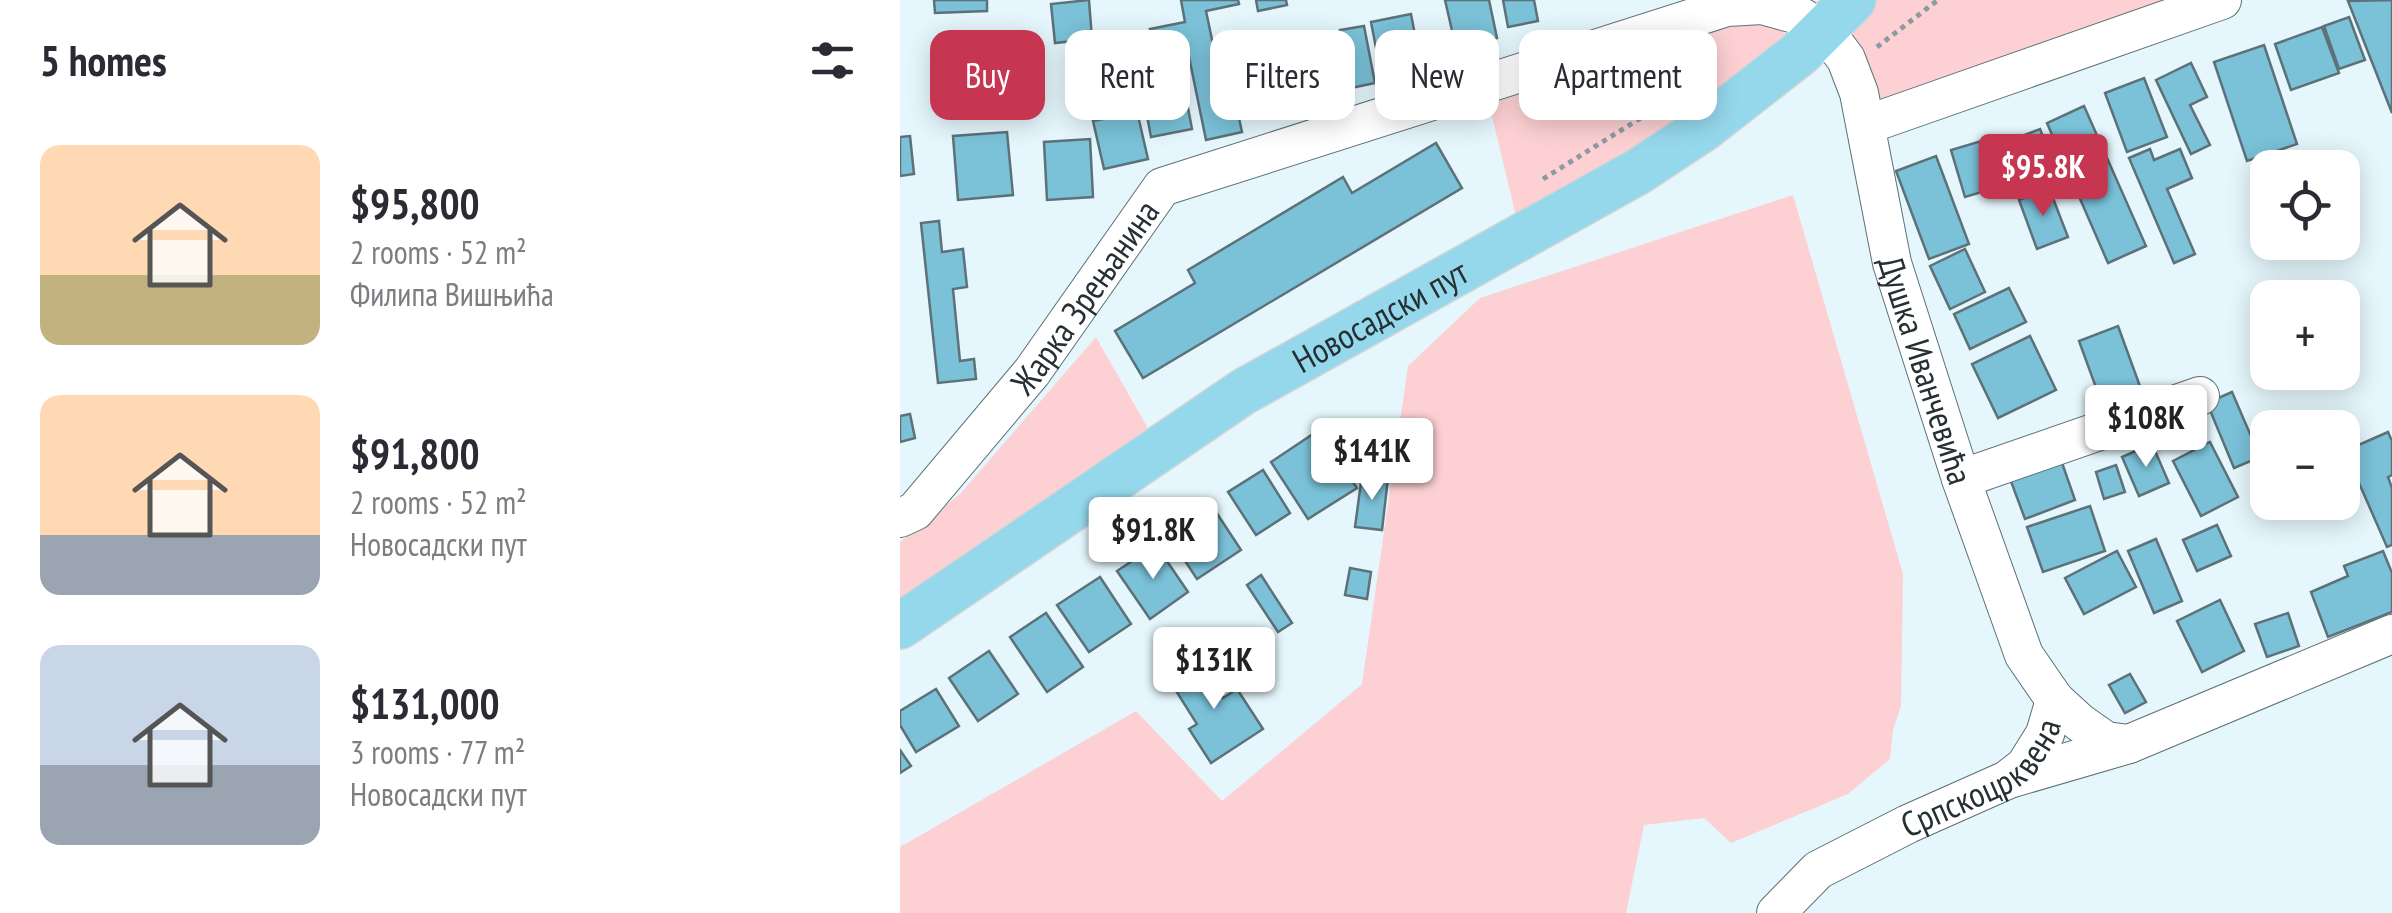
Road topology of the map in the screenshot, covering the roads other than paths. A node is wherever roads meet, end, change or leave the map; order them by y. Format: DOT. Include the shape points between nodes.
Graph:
graph roads {
  1 [pos="2222,0"];
  2 [pos="1839,15"];
  3 [pos="1866,125"];
  4 [pos="2200,396"];
  5 [pos="1961,479"];
  6 [pos="900,518"];
  7 [pos="900,626"];
  8 [pos="2392,634"];
  9 [pos="2055,700"];
  10 [pos="2130,744"];
  11 [pos="2007,780"];
  12 [pos="1776,913"];
  1 -- 3 [label="street"];
  2 -- 3 [label="street, Душка Иванчевића"];
  2 -- 6 [label="street, Жарка Зрењанина" via="1727,7 1162,187 1032,372 915,511"];
  2 -- 7 [label="main road, Новосадски пут" via="1704,128 1639,171 1244,392"];
  3 -- 5 [label="street, Душка Иванчевића" via="1892,263"];
  4 -- 5 [label="street"];
  5 -- 9 [label="street, Душка Иванчевића" via="2024,655"];
  8 -- 10 [label="street"];
  9 -- 10 [label="street, Српскоцрквена" via="2106,741"];
  9 -- 11 [label="street, Српскоцрквена" via="2026,766"];
  10 -- 11 [label="street"];
  11 -- 12 [label="street, Српскоцрквена" via="1818,870"];
}
